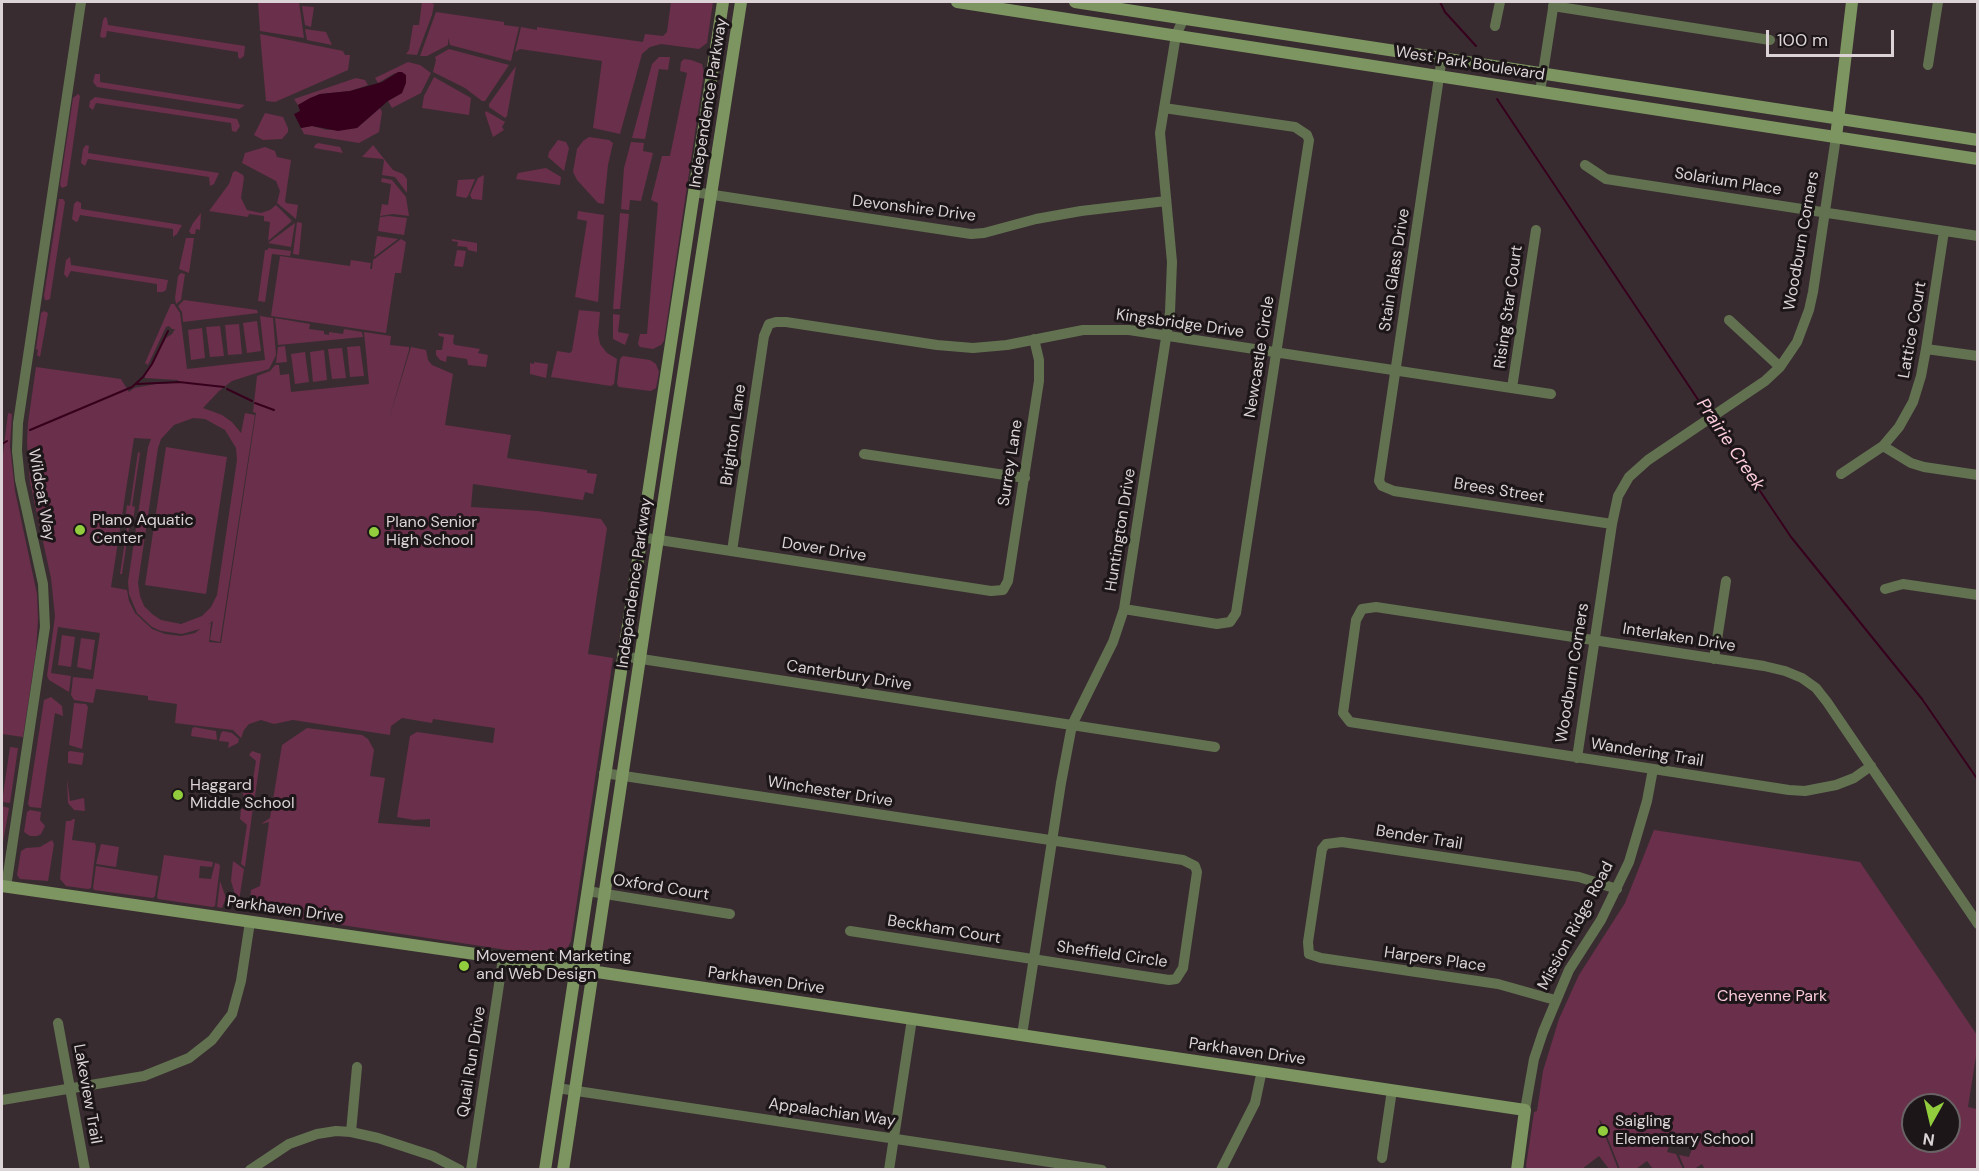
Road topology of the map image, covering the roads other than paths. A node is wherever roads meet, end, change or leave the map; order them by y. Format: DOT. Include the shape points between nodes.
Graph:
graph roads {
  1 [pos="81,2"];
  2 [pos="723,2"];
  3 [pos="741,2"];
  4 [pos="957,2"];
  5 [pos="1075,2"];
  6 [pos="1500,2"];
  7 [pos="1852,2"];
  8 [pos="1938,2"];
  9 [pos="1553,4"];
  10 [pos="1184,18"];
  11 [pos="1495,26"];
  12 [pos="1176,35"];
  13 [pos="1770,40"];
  14 [pos="714,57"];
  15 [pos="1442,57"];
  16 [pos="732,60"];
  17 [pos="1928,65"];
  18 [pos="1543,74"];
  19 [pos="1440,76"];
  20 [pos="1540,92"];
  21 [pos="1164,108"];
  22 [pos="1840,117"];
  23 [pos="1836,137"];
  24 [pos="1977,140"];
  25 [pos="1977,159"];
  26 [pos="1585,165"];
  27 [pos="694,192"];
  28 [pos="712,195"];
  29 [pos="1166,201"];
  30 [pos="1825,212"];
  31 [pos="1536,230"];
  32 [pos="1944,231"];
  33 [pos="1977,236"];
  34 [pos="1729,320"];
  35 [pos="769,324"];
  36 [pos="1166,335"];
  37 [pos="1034,339"];
  38 [pos="1926,349"];
  39 [pos="1276,352"];
  40 [pos="1977,356"];
  41 [pos="1780,367"];
  42 [pos="1394,370"];
  43 [pos="1512,388"];
  44 [pos="1551,394"];
  45 [pos="1883,446"];
  46 [pos="864,454"];
  47 [pos="1841,474"];
  48 [pos="1977,475"];
  49 [pos="1025,478"];
  50 [pos="1382,486"];
  51 [pos="1612,524"];
  52 [pos="640,537"];
  53 [pos="659,540"];
  54 [pos="732,551"];
  55 [pos="1726,580"];
  56 [pos="1885,589"];
  57 [pos="1003,590"];
  58 [pos="1977,595"];
  59 [pos="1124,609"];
  60 [pos="1594,640"];
  61 [pos="622,656"];
  62 [pos="1714,658"];
  63 [pos="641,659"];
  64 [pos="1345,718"];
  65 [pos="1072,725"];
  66 [pos="1215,747"];
  67 [pos="1577,758"];
  68 [pos="1871,766"];
  69 [pos="1653,769"];
  70 [pos="604,773"];
  71 [pos="622,776"];
  72 [pos="1052,841"];
  73 [pos="4,886"];
  74 [pos="1617,889"];
  75 [pos="587,891"];
  76 [pos="605,894"];
  77 [pos="730,914"];
  78 [pos="250,922"];
  79 [pos="1977,924"];
  80 [pos="850,931"];
  81 [pos="1309,954"];
  82 [pos="503,958"];
  83 [pos="1034,959"];
  84 [pos="575,969"];
  85 [pos="593,972"];
  86 [pos="1555,1000"];
  87 [pos="912,1019"];
  88 [pos="58,1023"];
  89 [pos="1022,1035"];
  90 [pos="357,1067"];
  91 [pos="1262,1070"];
  92 [pos="71,1088"];
  93 [pos="557,1088"];
  94 [pos="575,1090"];
  95 [pos="1392,1090"];
  96 [pos="2,1100"];
  97 [pos="1525,1110"];
  98 [pos="351,1132"];
  99 [pos="894,1137"];
  100 [pos="1382,1158"];
  101 [pos="85,1170"];
  102 [pos="250,1170"];
  103 [pos="460,1170"];
  104 [pos="471,1170"];
  105 [pos="545,1170"];
  106 [pos="563,1170"];
  107 [pos="889,1170"];
  108 [pos="1102,1170"];
  109 [pos="1221,1170"];
  110 [pos="1517,1170"];
  1 -- 73 [label="street, Wildcat Way" via="18,423 20,480 43,584 45,627"];
  2 -- 14 [label="main road, Independence Parkway"];
  3 -- 16 [label="main road, Independence Parkway"];
  4 -- 12 [label="main road, West Park Boulevard"];
  5 -- 10 [label="main road, West Park Boulevard"];
  6 -- 11 [label="street"];
  7 -- 22 [label="main road, Woodburn Corners"];
  8 -- 17 [label="street"];
  9 -- 13 [label="street"];
  9 -- 18 [label="street"];
  10 -- 12 [label="street, Huntington Drive"];
  10 -- 15 [label="main road, West Park Boulevard"];
  12 -- 19 [label="main road, West Park Boulevard"];
  12 -- 21 [label="street, Huntington Drive"];
  14 -- 16 [label="main road"];
  14 -- 27 [label="main road, Independence Parkway"];
  15 -- 18 [label="main road, West Park Boulevard"];
  15 -- 19 [label="street, Stain Glass Drive"];
  16 -- 28 [label="main road, Independence Parkway"];
  18 -- 20 [label="street"];
  18 -- 22 [label="main road, West Park Boulevard"];
  19 -- 20 [label="main road, West Park Boulevard"];
  19 -- 42 [label="street, Stain Glass Drive"];
  20 -- 23 [label="main road, West Park Boulevard"];
  21 -- 29 [label="street, Huntington Drive" via="1160,151"];
  21 -- 39 [label="street, Newcastle Circle" via="1295,127 1307,135"];
  22 -- 23 [label="main road, Woodburn Corners"];
  22 -- 24 [label="main road, West Park Boulevard"];
  23 -- 25 [label="main road, West Park Boulevard"];
  23 -- 30 [label="street, Woodburn Corners"];
  26 -- 30 [label="street, Solarium Place" via="1606,179"];
  27 -- 28 [label="street, Devonshire Drive"];
  27 -- 52 [label="main road, Independence Parkway"];
  28 -- 29 [label="street, Devonshire Drive" via="971,234 1081,211"];
  28 -- 53 [label="main road, Independence Parkway"];
  29 -- 36 [label="street, Huntington Drive" via="1172,275"];
  30 -- 32 [label="street, Solarium Place"];
  30 -- 41 [label="street, Woodburn Corners" via="1809,310 1797,342"];
  31 -- 43 [label="street, Rising Star Court"];
  32 -- 33 [label="street, Solarium Place"];
  32 -- 38 [label="street, Lattice Court"];
  34 -- 41 [label="street"];
  35 -- 37 [label="street, Kingsbridge Drive" via="786,322 973,348"];
  35 -- 54 [label="street, Brighton Lane" via="764,336"];
  36 -- 37 [label="street, Kingsbridge Drive" via="1107,329"];
  36 -- 39 [label="street, Kingsbridge Drive"];
  36 -- 59 [label="street, Huntington Drive"];
  37 -- 49 [label="street, Surrey Lane" via="1039,381"];
  38 -- 40 [label="street"];
  38 -- 45 [label="street, Lattice Court" via="1913,402"];
  39 -- 42 [label="street, Kingsbridge Drive"];
  39 -- 59 [label="street, Newcastle Circle" via="1234,619 1217,624"];
  41 -- 51 [label="street, Woodburn Corners" via="1766,381 1648,460 1629,477 1618,496"];
  42 -- 43 [label="street, Kingsbridge Drive"];
  42 -- 50 [label="street, Stain Glass Drive" via="1379,475"];
  43 -- 44 [label="street, Kingsbridge Drive"];
  45 -- 47 [label="street, Lattice Court"];
  45 -- 48 [label="street" via="1911,463"];
  46 -- 49 [label="street"];
  49 -- 57 [label="street, Surrey Lane" via="1008,581"];
  50 -- 51 [label="street, Brees Street"];
  51 -- 60 [label="street, Woodburn Corners"];
  52 -- 53 [label="street, Dover Drive"];
  52 -- 61 [label="main road, Independence Parkway"];
  53 -- 54 [label="street, Dover Drive"];
  53 -- 63 [label="main road, Independence Parkway"];
  54 -- 57 [label="street, Dover Drive"];
  55 -- 62 [label="street"];
  56 -- 58 [label="street" via="1903,584"];
  59 -- 65 [label="street, Huntington Drive" via="1113,642"];
  60 -- 62 [label="street, Interlaken Drive"];
  60 -- 64 [label="street, Interlaken Drive" via="1362,609 1356,620"];
  60 -- 67 [label="street, Woodburn Corners"];
  61 -- 63 [label="street, Canterbury Drive"];
  61 -- 70 [label="main road, Independence Parkway"];
  62 -- 68 [label="street, Interlaken Drive" via="1764,666 1802,678 1827,702"];
  63 -- 65 [label="street, Canterbury Drive"];
  63 -- 71 [label="main road, Independence Parkway"];
  64 -- 67 [label="street, Wandering Trail" via="1359,724"];
  65 -- 66 [label="street, Canterbury Drive"];
  65 -- 72 [label="street, Huntington Drive"];
  67 -- 69 [label="street, Wandering Trail"];
  68 -- 69 [label="street, Wandering Trail" via="1836,785 1805,791"];
  68 -- 79 [label="street, Interlaken Drive"];
  69 -- 74 [label="street, Mission Ridge Road" via="1639,833"];
  70 -- 71 [label="street, Winchester Drive"];
  70 -- 75 [label="main road, Independence Parkway"];
  71 -- 72 [label="street, Winchester Drive"];
  71 -- 76 [label="main road, Independence Parkway"];
  72 -- 83 [label="street, Huntington Drive"];
  72 -- 83 [label="street, Sheffield Circle" via="1190,862 1195,866 1197,880 1182,968 1176,978"];
  73 -- 78 [label="main road, Parkhaven Drive"];
  74 -- 81 [label="street, Bender Trail" via="1579,877 1333,842 1326,844 1320,856"];
  74 -- 86 [label="street, Mission Ridge Road"];
  75 -- 76 [label="street, Oxford Court"];
  75 -- 84 [label="main road, Independence Parkway"];
  76 -- 77 [label="street, Oxford Court"];
  76 -- 85 [label="main road, Independence Parkway"];
  78 -- 82 [label="main road, Parkhaven Drive"];
  78 -- 92 [label="street" via="232,1014 212,1040 189,1058 144,1076"];
  80 -- 83 [label="street, Beckham Court"];
  81 -- 86 [label="street, Harpers Place" via="1498,984"];
  82 -- 84 [label="main road, Parkhaven Drive"];
  82 -- 104 [label="street, Quail Run Drive"];
  83 -- 89 [label="street, Huntington Drive"];
  84 -- 85 [label="main road, Parkhaven Drive"];
  84 -- 93 [label="main road, Independence Parkway"];
  85 -- 87 [label="main road, Parkhaven Drive"];
  85 -- 94 [label="main road, Independence Parkway"];
  86 -- 97 [label="street, Mission Ridge Road" via="1534,1059"];
  87 -- 89 [label="main road, Parkhaven Drive"];
  87 -- 99 [label="street"];
  88 -- 92 [label="street, Lakeview Trail"];
  89 -- 91 [label="main road, Parkhaven Drive"];
  90 -- 98 [label="street"];
  91 -- 95 [label="main road, Parkhaven Drive"];
  91 -- 109 [label="street" via="1255,1103"];
  92 -- 96 [label="street"];
  92 -- 101 [label="street, Lakeview Trail"];
  93 -- 94 [label="street, Appalachian Way"];
  93 -- 105 [label="main road, Independence Parkway"];
  94 -- 99 [label="street, Appalachian Way"];
  94 -- 106 [label="main road, Independence Parkway"];
  95 -- 97 [label="main road, Parkhaven Drive"];
  95 -- 100 [label="street"];
  97 -- 110 [label="main road, Mission Ridge Road"];
  98 -- 102 [label="street" via="303,1138"];
  98 -- 103 [label="street" via="433,1156"];
  99 -- 107 [label="street"];
  99 -- 108 [label="street, Appalachian Way"];
}
